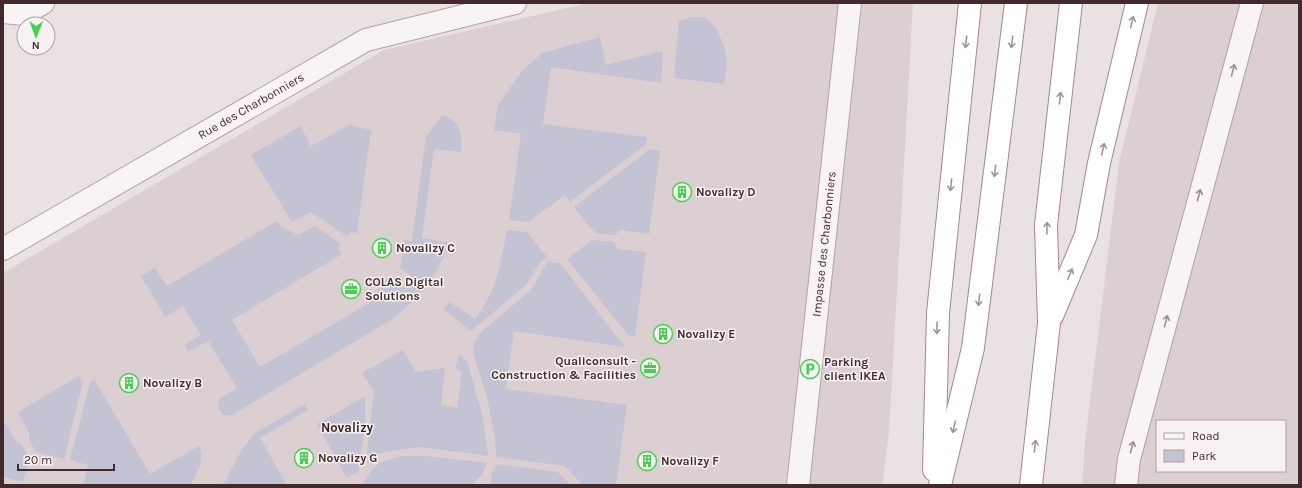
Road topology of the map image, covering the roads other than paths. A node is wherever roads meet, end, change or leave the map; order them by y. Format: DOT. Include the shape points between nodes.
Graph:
graph roads {
  1 [pos="43,3"];
  2 [pos="515,3"];
  3 [pos="850,3"];
  4 [pos="970,3"];
  5 [pos="1016,3"];
  6 [pos="1071,3"];
  7 [pos="1137,3"];
  8 [pos="1252,3"];
  9 [pos="3,12"];
  10 [pos="3,249"];
  11 [pos="1049,323"];
  12 [pos="798,485"];
  13 [pos="934,485"];
  14 [pos="940,485"];
  15 [pos="1031,485"];
  16 [pos="1126,485"];
  1 -- 9 [label="street" via="24,14"];
  2 -- 10 [label="street, Rue des Charbonniers" via="366,40"];
  3 -- 12 [label="street, Impasse des Charbonniers"];
  4 -- 13 [label="highway, one-way" via="938,313"];
  5 -- 14 [label="highway, one-way" via="973,348"];
  11 -- 6 [label="highway, one-way" via="1046,225"];
  11 -- 7 [label="highway, one-way" via="1086,235 1099,163"];
  16 -- 8 [label="street, one-way" via="1129,459"];
  15 -- 11 [label="highway, one-way"];
}
